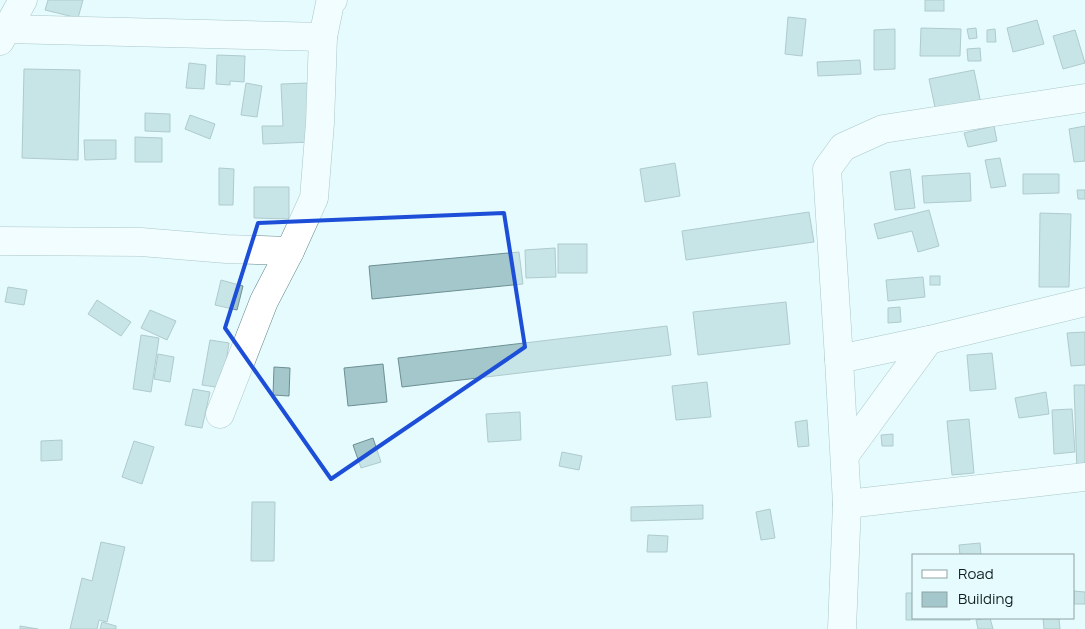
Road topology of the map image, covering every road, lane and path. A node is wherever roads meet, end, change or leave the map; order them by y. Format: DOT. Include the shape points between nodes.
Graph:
graph roads {
  1 [pos="23,0"];
  2 [pos="333,0"];
  3 [pos="3,35"];
  4 [pos="323,37"];
  5 [pos="1085,98"];
  6 [pos="0,241"];
  7 [pos="290,250"];
  8 [pos="1085,302"];
  9 [pos="928,340"];
  10 [pos="840,359"];
  11 [pos="220,414"];
  12 [pos="845,455"];
  13 [pos="1085,477"];
  14 [pos="847,504"];
  15 [pos="842,629"];
  1 -- 3 [label="street"];
  2 -- 4 [label="street"];
  3 -- 4 [label="street"];
  4 -- 7 [label="street" via="314,198"];
  5 -- 10 [label="street" via="883,129 842,147 827,170"];
  6 -- 7 [label="street" via="141,242"];
  7 -- 11 [label="street" via="264,300"];
  8 -- 9 [label="street"];
  9 -- 10 [label="street"];
  9 -- 12 [label="street"];
  10 -- 12 [label="street"];
  12 -- 14 [label="street"];
  13 -- 14 [label="street"];
  14 -- 15 [label="street"];
}
